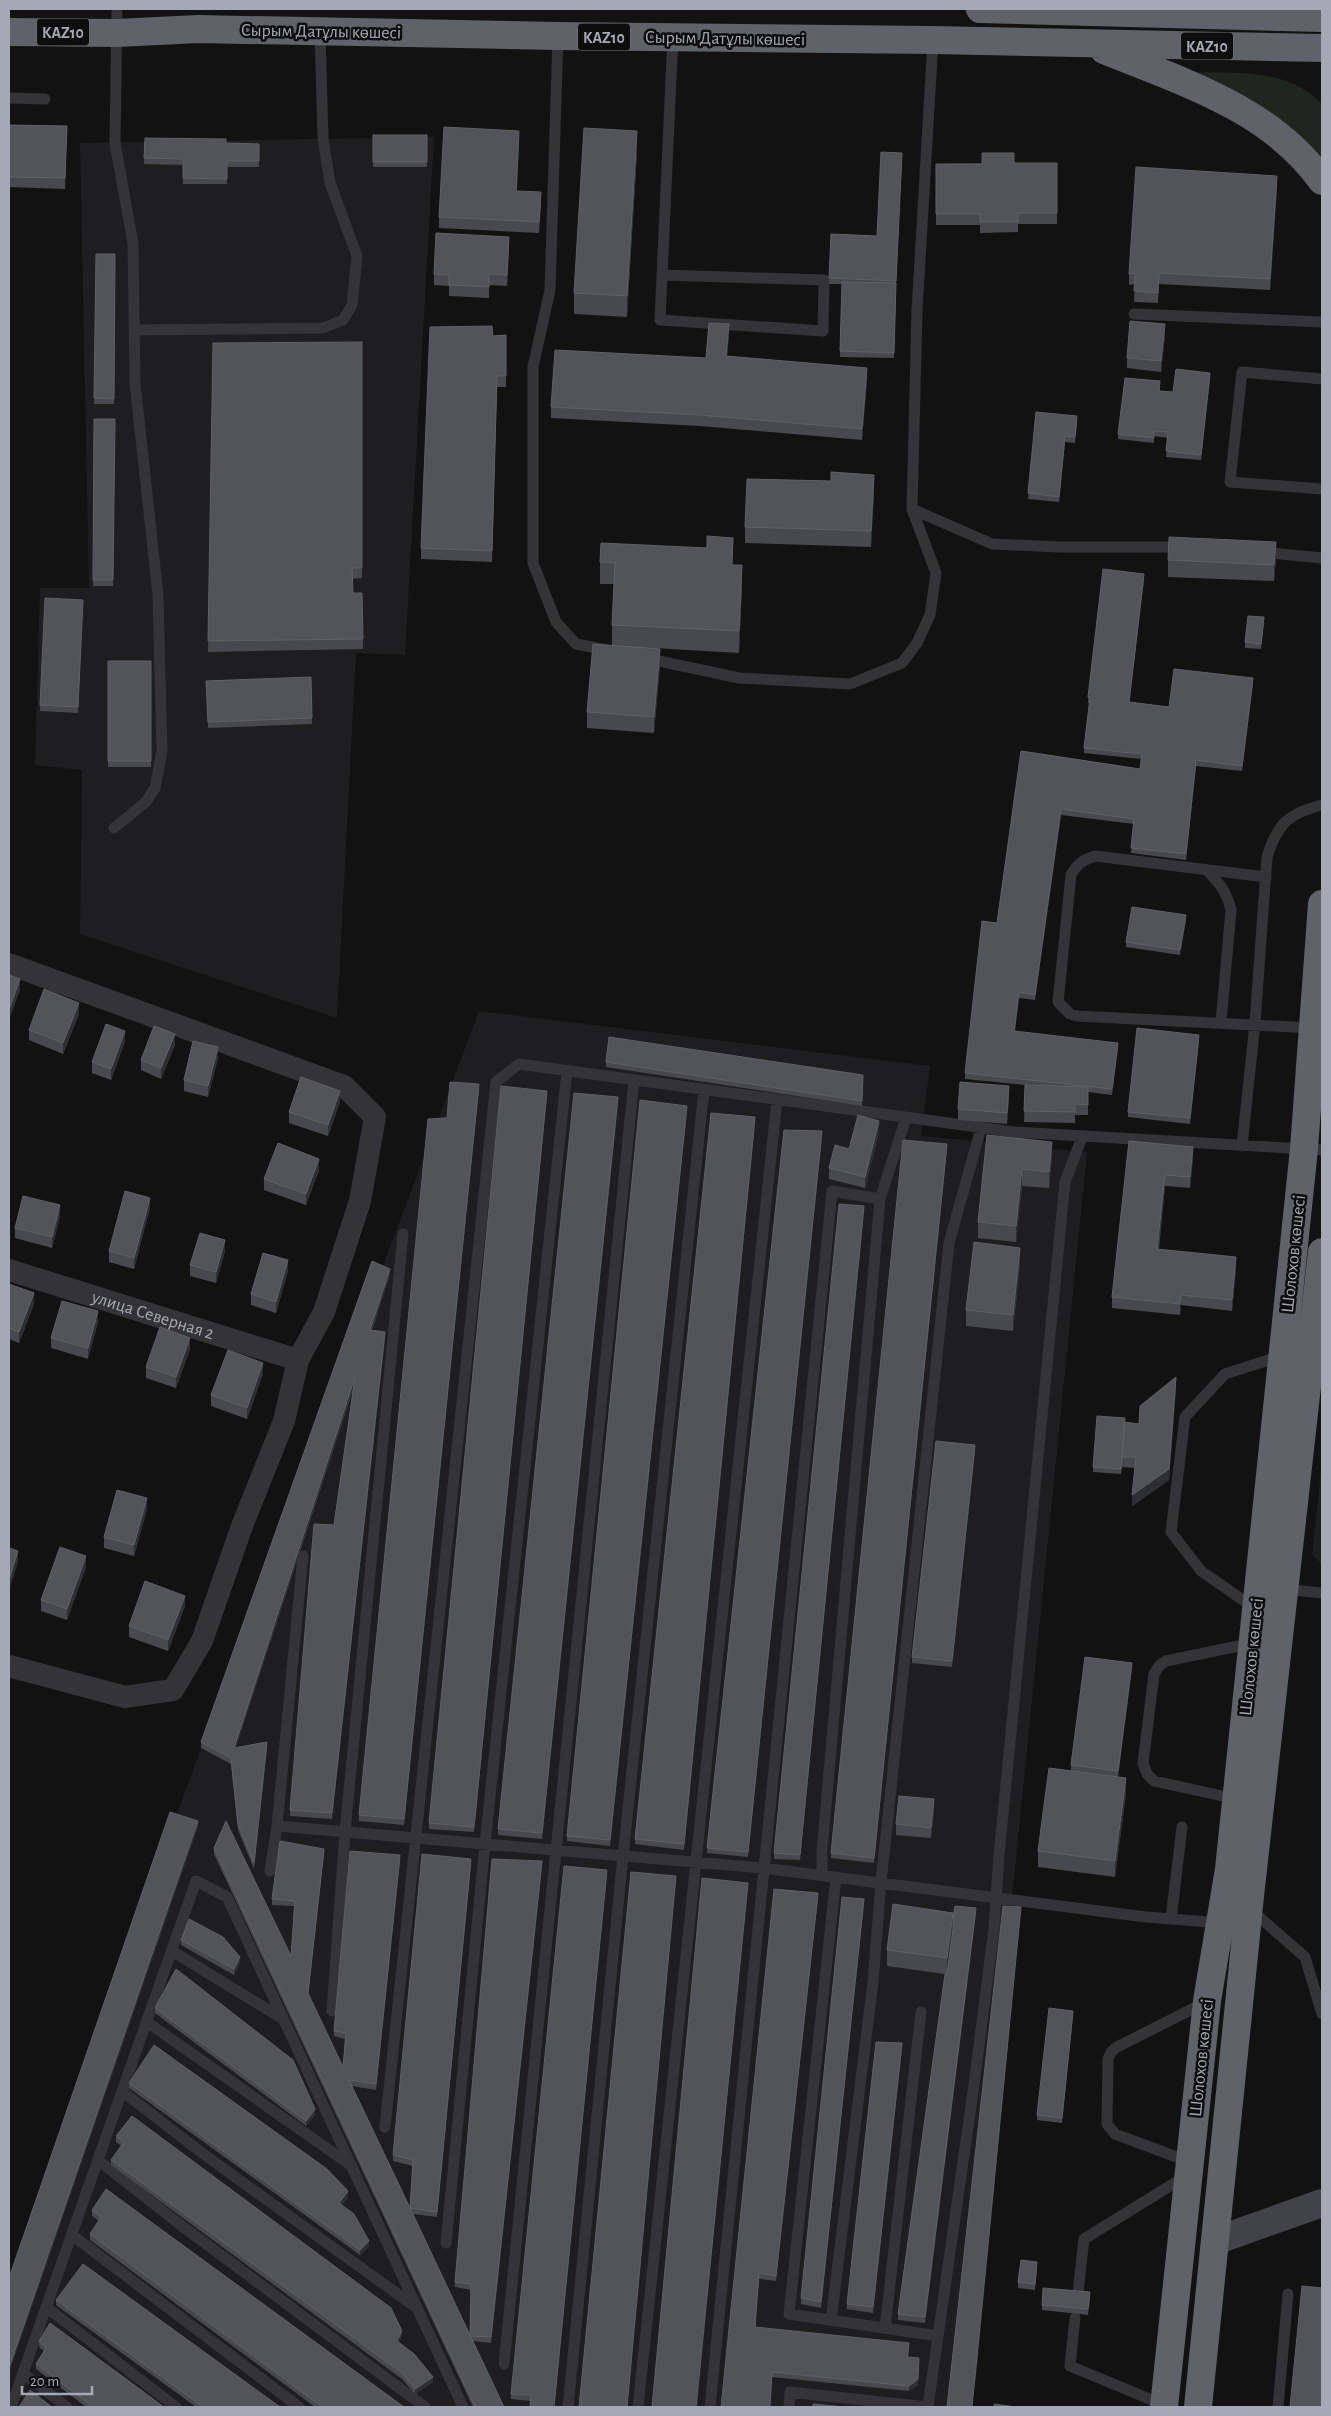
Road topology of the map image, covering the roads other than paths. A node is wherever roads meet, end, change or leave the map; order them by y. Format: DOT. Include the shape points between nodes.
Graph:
graph roads {
  1 [pos="980,9"];
  2 [pos="1032,10"];
  3 [pos="1098,10"];
  4 [pos="1322,18"];
  5 [pos="118,21"];
  6 [pos="320,31"];
  7 [pos="9,32"];
  8 [pos="558,36"];
  9 [pos="673,37"];
  10 [pos="933,40"];
  11 [pos="1091,44"];
  12 [pos="1322,48"];
  13 [pos="9,98"];
  14 [pos="45,99"];
  15 [pos="1322,181"];
  16 [pos="662,275"];
  17 [pos="1134,314"];
  18 [pos="1322,322"];
  19 [pos="134,330"];
  20 [pos="1322,379"];
  21 [pos="1322,489"];
  22 [pos="912,509"];
  23 [pos="1193,547"];
  24 [pos="1251,551"];
  25 [pos="1322,558"];
  26 [pos="615,652"];
  27 [pos="634,656"];
  28 [pos="1322,805"];
  29 [pos="114,828"];
  30 [pos="1207,870"];
  31 [pos="1266,877"];
  32 [pos="1322,904"];
  33 [pos="9,964"];
  34 [pos="1220,1022"];
  35 [pos="1255,1024"];
  36 [pos="1313,1028"];
  37 [pos="567,1071"];
  38 [pos="634,1080"];
  39 [pos="704,1090"];
  40 [pos="777,1100"];
  41 [pos="906,1118"];
  42 [pos="981,1128"];
  43 [pos="1082,1137"];
  44 [pos="1242,1146"];
  45 [pos="1313,1150"];
  46 [pos="880,1199"];
  47 [pos="403,1234"];
  48 [pos="1322,1252"];
  49 [pos="9,1270"];
  50 [pos="1283,1356"];
  51 [pos="298,1360"];
  52 [pos="304,1556"];
  53 [pos="1284,1589"];
  54 [pos="1322,1593"];
  55 [pos="1256,1610"];
  56 [pos="1253,1643"];
  57 [pos="9,1666"];
  58 [pos="1236,1799"];
  59 [pos="277,1826"];
  60 [pos="1182,1827"];
  61 [pos="345,1832"];
  62 [pos="415,1838"];
  63 [pos="485,1844"];
  64 [pos="556,1850"];
  65 [pos="623,1856"];
  66 [pos="695,1862"];
  67 [pos="763,1868"];
  68 [pos="270,1872"];
  69 [pos="822,1875"];
  70 [pos="836,1877"];
  71 [pos="881,1882"];
  72 [pos="997,1897"];
  73 [pos="1237,1918"];
  74 [pos="1171,1919"];
  75 [pos="172,1950"];
  76 [pos="1207,2001"];
  77 [pos="332,2011"];
  78 [pos="921,2012"];
  79 [pos="1322,2014"];
  80 [pos="284,2020"];
  81 [pos="147,2022"];
  82 [pos="122,2092"];
  83 [pos="385,2127"];
  84 [pos="98,2160"];
  85 [pos="352,2166"];
  86 [pos="1189,2168"];
  87 [pos="1322,2203"];
  88 [pos="72,2236"];
  89 [pos="1182,2239"];
  90 [pos="1215,2241"];
  91 [pos="446,2243"];
  92 [pos="1078,2292"];
  93 [pos="1288,2294"];
  94 [pos="46,2307"];
  95 [pos="418,2309"];
  96 [pos="1075,2318"];
  97 [pos="831,2320"];
  98 [pos="885,2328"];
  99 [pos="938,2336"];
  100 [pos="504,2364"];
  101 [pos="24,2373"];
  102 [pos="859,2403"];
  103 [pos="1164,2406"];
  104 [pos="11,2407"];
  105 [pos="67,2407"];
  106 [pos="176,2407"];
  107 [pos="299,2407"];
  108 [pos="425,2407"];
  109 [pos="463,2407"];
  110 [pos="568,2407"];
  111 [pos="638,2407"];
  112 [pos="710,2407"];
  113 [pos="788,2407"];
  114 [pos="928,2407"];
  115 [pos="1198,2407"];
  116 [pos="1278,2407"];
  1 -- 2 [label="highway, KAZ10"];
  2 -- 3 [label="highway, KAZ10"];
  3 -- 4 [label="highway, KAZ10"];
  5 -- 6 [label="highway, Сырым Датұлы көшесі / KAZ10" via="198,29"];
  5 -- 7 [label="highway, Сырым Датұлы көшесі / KAZ10"];
  5 -- 19 [label="lane" via="115,142 133,243"];
  6 -- 8 [label="highway, Сырым Датұлы көшесі / KAZ10"];
  6 -- 19 [label="lane" via="323,139 330,183 357,256 352,305 343,320 323,328"];
  8 -- 9 [label="highway, Сырым Датұлы көшесі / KAZ10"];
  8 -- 26 [label="lane" via="550,290 533,367 533,563 556,622 576,644"];
  9 -- 10 [label="highway, Сырым Датұлы көшесі / KAZ10"];
  9 -- 16 [label="lane"];
  10 -- 11 [label="highway, Сырым Датұлы көшесі / KAZ10"];
  10 -- 22 [label="lane" via="917,311"];
  11 -- 12 [label="highway, Сырым Датұлы көшесі / KAZ10"];
  11 -- 15 [label="highway" via="1258,119 1299,152"];
  13 -- 14 [label="lane"];
  16 -- 16 [label="lane" via="660,320 823,331 824,280"];
  17 -- 18 [label="lane"];
  19 -- 29 [label="lane" via="135,383 158,595 162,751 155,788 146,802"];
  20 -- 21 [label="lane" via="1242,372 1230,482"];
  22 -- 23 [label="lane" via="992,544"];
  22 -- 27 [label="lane" via="936,573 930,615 902,663 850,684 739,678"];
  24 -- 25 [label="lane"];
  28 -- 31 [label="lane" via="1300,810 1274,836 1267,857"];
  30 -- 31 [label="lane"];
  30 -- 34 [label="lane" via="1222,886 1231,910"];
  30 -- 34 [label="lane" via="1095,856 1077,865 1071,876 1058,1002 1070,1014 1077,1016"];
  31 -- 35 [label="lane"];
  32 -- 36 [label="highway, Шолохов көшесі"];
  33 -- 51 [label="street" via="344,1086 375,1117 360,1201 324,1312"];
  34 -- 35 [label="lane"];
  35 -- 36 [label="lane"];
  35 -- 44 [label="lane"];
  36 -- 45 [label="highway, Шолохов көшесі"];
  37 -- 38 [label="lane"];
  37 -- 62 [label="lane" via="518,1064 496,1082"];
  37 -- 63 [label="lane"];
  38 -- 39 [label="lane"];
  38 -- 64 [label="lane"];
  39 -- 40 [label="lane"];
  39 -- 65 [label="lane"];
  40 -- 41 [label="lane"];
  40 -- 66 [label="lane"];
  41 -- 42 [label="lane"];
  41 -- 46 [label="lane"];
  42 -- 43 [label="lane"];
  42 -- 71 [label="lane" via="949,1244"];
  43 -- 44 [label="lane"];
  43 -- 72 [label="lane" via="1065,1182 998,1855"];
  44 -- 45 [label="lane"];
  45 -- 50 [label="highway, Шолохов көшесі"];
  46 -- 67 [label="lane" via="832,1192"];
  46 -- 69 [label="lane"];
  47 -- 61 [label="lane"];
  48 -- 53 [label="highway, Шолохов көшесі"];
  49 -- 51 [label="street, улица Северная 2"];
  50 -- 55 [label="highway, Шолохов көшесі"];
  50 -- 55 [label="lane" via="1225,1374 1185,1417 1171,1532 1201,1571"];
  51 -- 57 [label="street" via="284,1421 242,1526 202,1641 173,1690 125,1697"];
  52 -- 59 [label="lane"];
  53 -- 54 [label="lane"];
  53 -- 73 [label="highway, Шолохов көшесі"];
  55 -- 56 [label="highway, Шолохов көшесі"];
  56 -- 58 [label="highway, Шолохов көшесі"];
  56 -- 58 [label="lane" via="1166,1661 1158,1666 1154,1674 1143,1763 1154,1781"];
  58 -- 73 [label="highway, Шолохов көшесі" via="1228,1881"];
  59 -- 61 [label="lane"];
  59 -- 68 [label="lane"];
  60 -- 74 [label="lane"];
  61 -- 62 [label="lane"];
  61 -- 77 [label="lane"];
  62 -- 63 [label="lane"];
  62 -- 83 [label="lane"];
  63 -- 64 [label="lane"];
  63 -- 91 [label="lane"];
  64 -- 65 [label="lane"];
  64 -- 100 [label="lane"];
  65 -- 66 [label="lane"];
  65 -- 110 [label="lane"];
  66 -- 67 [label="lane"];
  66 -- 111 [label="lane"];
  67 -- 69 [label="lane"];
  67 -- 112 [label="lane"];
  69 -- 70 [label="lane"];
  70 -- 71 [label="lane"];
  70 -- 97 [label="lane" via="789,2314"];
  71 -- 72 [label="lane"];
  71 -- 97 [label="lane" via="873,1982"];
  72 -- 74 [label="lane"];
  72 -- 99 [label="lane"];
  73 -- 74 [label="lane"];
  73 -- 76 [label="highway, Шолохов көшесі"];
  73 -- 79 [label="lane" via="1305,1957"];
  73 -- 90 [label="highway, Шолохов көшесі"];
  75 -- 80 [label="lane"];
  75 -- 80 [label="lane" via="196,1881 227,1897"];
  75 -- 81 [label="lane"];
  76 -- 86 [label="highway, Шолохов көшесі"];
  76 -- 86 [label="lane" via="1117,2047 1108,2059 1107,2124 1110,2130"];
  78 -- 98 [label="lane"];
  80 -- 85 [label="lane"];
  81 -- 82 [label="lane"];
  81 -- 85 [label="lane"];
  82 -- 84 [label="lane"];
  82 -- 95 [label="lane"];
  84 -- 88 [label="lane"];
  84 -- 108 [label="lane"];
  85 -- 95 [label="lane"];
  86 -- 89 [label="highway, Шолохов көшесі"];
  86 -- 92 [label="lane" via="1084,2239"];
  87 -- 90 [label="street"];
  88 -- 94 [label="lane"];
  88 -- 107 [label="lane"];
  89 -- 90 [label="highway"];
  89 -- 103 [label="highway, Шолохов көшесі"];
  90 -- 115 [label="highway, Шолохов көшесі"];
  93 -- 116 [label="lane"];
  94 -- 101 [label="lane"];
  94 -- 106 [label="lane"];
  95 -- 109 [label="lane"];
  96 -- 103 [label="lane" via="1070,2366"];
  97 -- 98 [label="lane"];
  98 -- 99 [label="lane"];
  99 -- 114 [label="lane"];
  101 -- 104 [label="lane"];
  101 -- 105 [label="lane"];
  102 -- 113 [label="lane" via="790,2392"];
  102 -- 114 [label="lane"];
}
